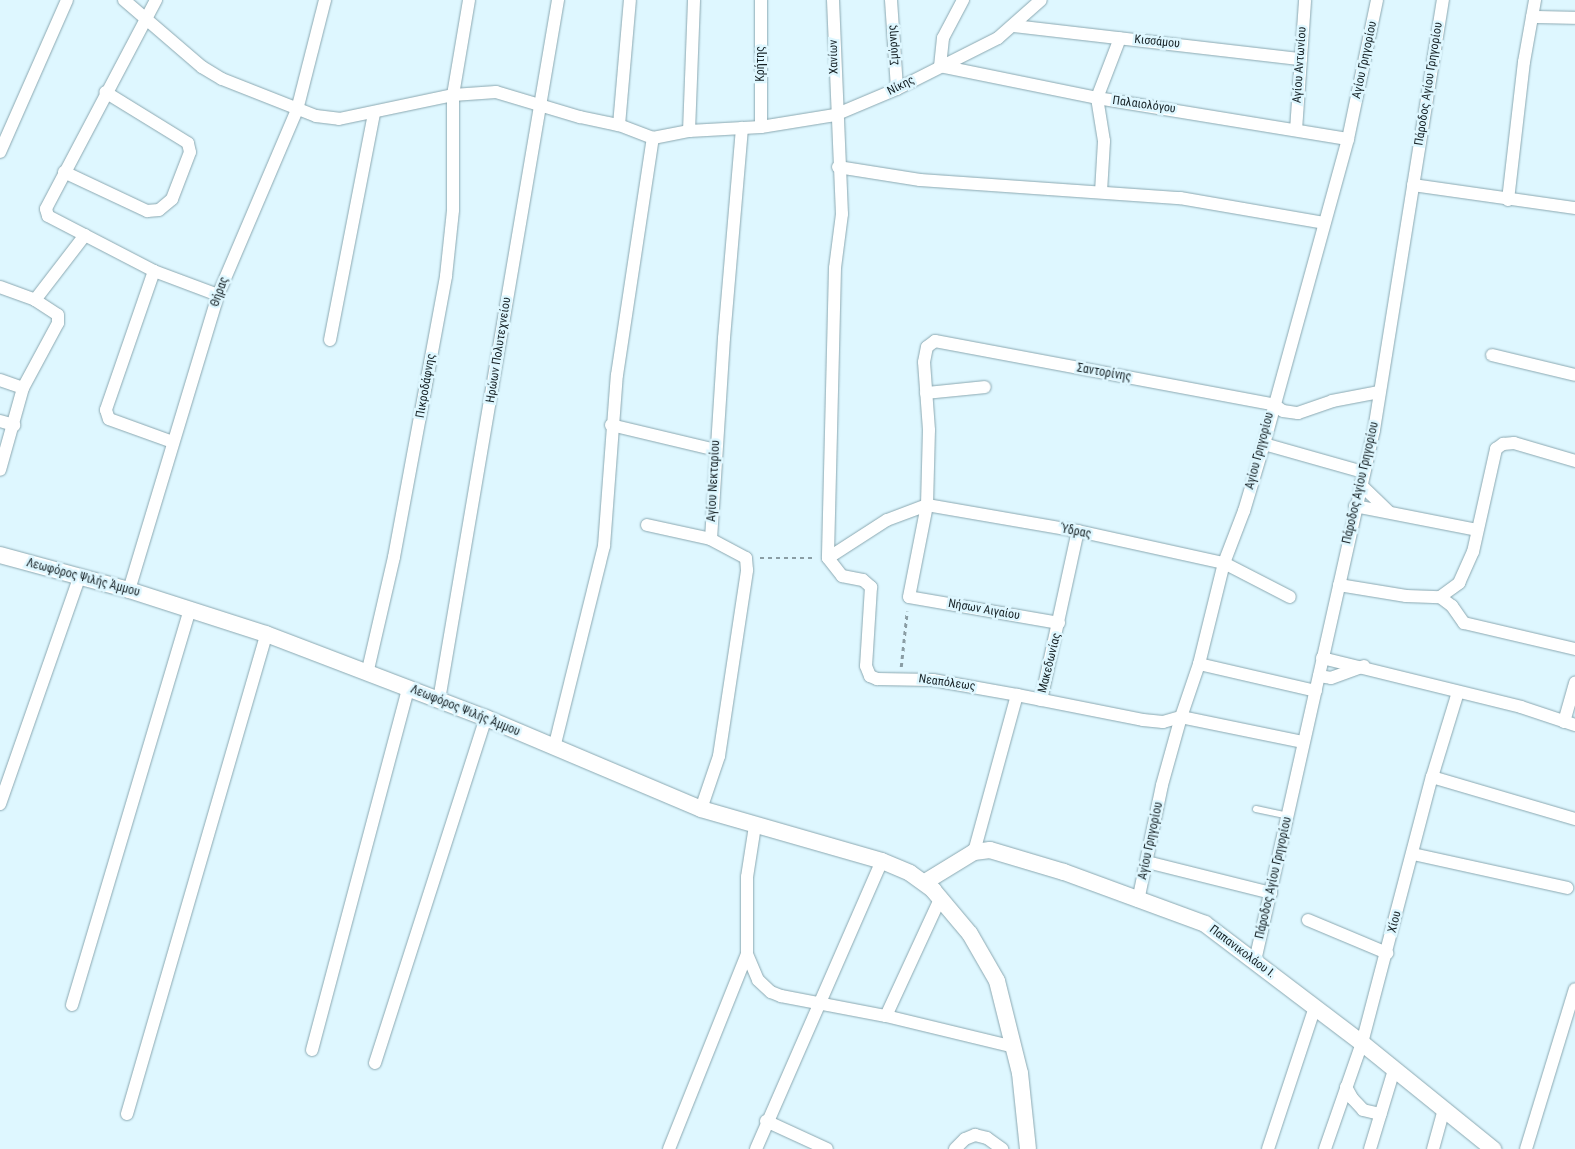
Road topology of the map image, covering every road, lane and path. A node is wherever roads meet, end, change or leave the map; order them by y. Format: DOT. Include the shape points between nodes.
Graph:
graph roads {
  1 [pos="67,0"];
  2 [pos="124,0"];
  3 [pos="156,0"];
  4 [pos="325,0"];
  5 [pos="469,0"];
  6 [pos="558,0"];
  7 [pos="630,0"];
  8 [pos="694,0"];
  9 [pos="761,0"];
  10 [pos="833,0"];
  11 [pos="891,0"];
  12 [pos="963,0"];
  13 [pos="1041,0"];
  14 [pos="1304,0"];
  15 [pos="1377,0"];
  16 [pos="1443,0"];
  17 [pos="1534,0"];
  18 [pos="147,17"];
  19 [pos="1532,17"];
  20 [pos="1575,18"];
  21 [pos="1014,26"];
  22 [pos="1120,38"];
  23 [pos="1301,59"];
  24 [pos="940,66"];
  25 [pos="897,90"];
  26 [pos="105,92"];
  27 [pos="453,95"];
  28 [pos="1097,98"];
  29 [pos="539,106"];
  30 [pos="297,110"];
  31 [pos="374,114"];
  32 [pos="835,115"];
  33 [pos="619,125"];
  34 [pos="761,127"];
  35 [pos="742,128"];
  36 [pos="1296,130"];
  37 [pos="689,131"];
  38 [pos="653,138"];
  39 [pos="1348,139"];
  40 [pos="0,152"];
  41 [pos="838,166"];
  42 [pos="64,172"];
  43 [pos="1413,185"];
  44 [pos="1101,192"];
  45 [pos="1508,200"];
  46 [pos="1575,208"];
  47 [pos="1324,223"];
  48 [pos="85,235"];
  49 [pos="154,271"];
  50 [pos="0,287"];
  51 [pos="218,295"];
  52 [pos="35,300"];
  53 [pos="330,340"];
  54 [pos="1492,355"];
  55 [pos="1575,375"];
  56 [pos="0,380"];
  57 [pos="985,387"];
  58 [pos="23,388"];
  59 [pos="1379,392"];
  60 [pos="926,393"];
  61 [pos="1273,404"];
  62 [pos="0,421"];
  63 [pos="14,425"];
  64 [pos="611,425"];
  65 [pos="173,442"];
  66 [pos="1264,444"];
  67 [pos="716,450"];
  68 [pos="1575,461"];
  69 [pos="1,465"];
  70 [pos="1361,478"];
  71 [pos="927,505"];
  72 [pos="1354,506"];
  73 [pos="1388,512"];
  74 [pos="647,525"];
  75 [pos="1477,530"];
  76 [pos="1078,532"];
  77 [pos="711,539"];
  78 [pos="746,558"];
  79 [pos="828,558"];
  80 [pos="1,559"];
  81 [pos="1224,563"];
  82 [pos="80,576"];
  83 [pos="1339,585"];
  84 [pos="129,590"];
  85 [pos="909,597"];
  86 [pos="1290,597"];
  87 [pos="1440,597"];
  88 [pos="190,608"];
  89 [pos="1059,623"];
  90 [pos="266,634"];
  91 [pos="1575,649"];
  92 [pos="1322,658"];
  93 [pos="1199,664"];
  94 [pos="1364,666"];
  95 [pos="368,674"];
  96 [pos="1319,676"];
  97 [pos="900,677"];
  98 [pos="1575,683"];
  99 [pos="408,688"];
  100 [pos="1316,692"];
  101 [pos="1458,692"];
  102 [pos="1017,695"];
  103 [pos="439,700"];
  104 [pos="1041,700"];
  105 [pos="1181,717"];
  106 [pos="486,718"];
  107 [pos="1570,723"];
  108 [pos="1303,742"];
  109 [pos="554,748"];
  110 [pos="1432,777"];
  111 [pos="0,804"];
  112 [pos="701,809"];
  113 [pos="1256,809"];
  114 [pos="1288,816"];
  115 [pos="1575,819"];
  116 [pos="755,826"];
  117 [pos="974,852"];
  118 [pos="1413,854"];
  119 [pos="882,861"];
  120 [pos="1147,862"];
  121 [pos="924,882"];
  122 [pos="1566,888"];
  123 [pos="1271,893"];
  124 [pos="940,897"];
  125 [pos="1138,900"];
  126 [pos="1308,920"];
  127 [pos="1387,953"];
  128 [pos="747,954"];
  129 [pos="1254,960"];
  130 [pos="1575,989"];
  131 [pos="819,1002"];
  132 [pos="72,1005"];
  133 [pos="1315,1007"];
  134 [pos="886,1016"];
  135 [pos="1362,1042"];
  136 [pos="1014,1047"];
  137 [pos="312,1050"];
  138 [pos="375,1063"];
  139 [pos="1394,1070"];
  140 [pos="1346,1087"];
  141 [pos="1444,1109"];
  142 [pos="127,1114"];
  143 [pos="1381,1114"];
  144 [pos="766,1121"];
  145 [pos="668,1149"];
  146 [pos="756,1149"];
  147 [pos="827,1149"];
  148 [pos="955,1149"];
  149 [pos="1002,1149"];
  150 [pos="1028,1149"];
  151 [pos="1268,1149"];
  152 [pos="1325,1149"];
  153 [pos="1370,1149"];
  154 [pos="1433,1149"];
  155 [pos="1492,1149"];
  156 [pos="1526,1149"];
  1 -- 40 [label="street"];
  2 -- 18 [label="street"];
  3 -- 18 [label="street"];
  4 -- 30 [label="street, Θήρας"];
  5 -- 27 [label="street, Πικροδάφνης"];
  6 -- 29 [label="street, Ηρώων Πολυτεχνείου"];
  7 -- 33 [label="street"];
  8 -- 37 [label="street"];
  9 -- 34 [label="street, Κρήτης"];
  10 -- 32 [label="street, Χανίων"];
  11 -- 25 [label="street, Σμύρνης"];
  12 -- 24 [label="street" via="943,38"];
  13 -- 21 [label="street, Νίκης"];
  14 -- 23 [label="street, Αγίου Αντωνίου"];
  15 -- 39 [label="street, Αγίου Γρηγορίου"];
  16 -- 43 [label="street, Πάροδος Αγίου Γρηγορίου"];
  17 -- 19 [label="street"];
  18 -- 26 [label="street"];
  18 -- 30 [label="street" via="202,67 222,79"];
  19 -- 20 [label="street"];
  19 -- 45 [label="street"];
  21 -- 22 [label="street, Κισσάμου"];
  21 -- 24 [label="street, Νίκης" via="976,50"];
  22 -- 23 [label="street, Κισσάμου"];
  22 -- 28 [label="street"];
  23 -- 36 [label="street, Αγίου Αντωνίου"];
  24 -- 25 [label="street, Νίκης"];
  24 -- 28 [label="street, Παλαιολόγου"];
  25 -- 32 [label="street, Νίκης"];
  26 -- 42 [label="street"];
  26 -- 42 [label="street" via="188,143 190,152 172,199 159,210 147,211"];
  27 -- 29 [label="street" via="496,92"];
  27 -- 31 [label="street"];
  27 -- 95 [label="street, Πικροδάφνης" via="453,210 446,276 396,547"];
  28 -- 36 [label="street, Παλαιολόγου"];
  28 -- 44 [label="street" via="1104,141"];
  29 -- 33 [label="street"];
  29 -- 103 [label="street, Ηρώων Πολυτεχνείου"];
  30 -- 31 [label="street" via="339,119"];
  30 -- 51 [label="street, Θήρας"];
  31 -- 53 [label="street"];
  32 -- 34 [label="street, Νίκης"];
  32 -- 41 [label="street, Χανίων"];
  33 -- 38 [label="street"];
  34 -- 35 [label="street, Νίκης"];
  35 -- 37 [label="street, Νίκης"];
  35 -- 67 [label="street, Αγίου Νεκταρίου"];
  36 -- 39 [label="street, Παλαιολόγου"];
  37 -- 38 [label="street, Νίκης"];
  38 -- 64 [label="street"];
  39 -- 47 [label="street, Αγίου Γρηγορίου"];
  41 -- 44 [label="street" via="920,180"];
  41 -- 79 [label="street, Χανίων" via="842,214 835,268"];
  42 -- 48 [label="street" via="49,201 48,216"];
  43 -- 45 [label="street"];
  43 -- 59 [label="street, Πάροδος Αγίου Γρηγορίου"];
  44 -- 47 [label="street" via="1180,198"];
  45 -- 46 [label="street"];
  47 -- 61 [label="street, Αγίου Γρηγορίου"];
  48 -- 49 [label="street"];
  48 -- 52 [label="street"];
  49 -- 51 [label="street"];
  49 -- 65 [label="street" via="106,410 109,419"];
  50 -- 52 [label="street"];
  51 -- 65 [label="street, Θήρας"];
  52 -- 58 [label="street" via="53,309 58,315 58,323"];
  54 -- 55 [label="street"];
  56 -- 58 [label="street"];
  57 -- 60 [label="street"];
  58 -- 63 [label="street"];
  59 -- 61 [label="street, Σαντορίνης" via="1332,401 1298,413 1283,411"];
  59 -- 70 [label="street, Πάροδος Αγίου Γρηγορίου"];
  60 -- 61 [label="street, Σαντορίνης" via="925,354 927,347 935,341"];
  60 -- 71 [label="street" via="929,430"];
  61 -- 66 [label="street, Αγίου Γρηγορίου"];
  62 -- 63 [label="street"];
  63 -- 69 [label="street"];
  64 -- 67 [label="street"];
  64 -- 109 [label="street" via="604,546"];
  65 -- 84 [label="street, Θήρας"];
  66 -- 70 [label="street"];
  66 -- 81 [label="street, Αγίου Γρηγορίου" via="1244,512"];
  67 -- 77 [label="street, Αγίου Νεκταρίου"];
  68 -- 75 [label="street" via="1514,443 1503,444 1496,449 1491,464"];
  70 -- 72 [label="street, Πάροδος Αγίου Γρηγορίου"];
  70 -- 73 [label="street"];
  71 -- 76 [label="street, Ύδρας"];
  71 -- 79 [label="street" via="888,520"];
  71 -- 85 [label="street"];
  72 -- 73 [label="street"];
  72 -- 83 [label="street, Πάροδος Αγίου Γρηγορίου"];
  73 -- 75 [label="street"];
  74 -- 77 [label="street"];
  75 -- 87 [label="street" via="1459,583"];
  76 -- 81 [label="street, Ύδρας"];
  76 -- 89 [label="street, Μακεδωνίας"];
  77 -- 78 [label="street, Αγίου Νεκταρίου"];
  78 -- 79 [label="path"];
  78 -- 112 [label="street" via="747,579 719,756"];
  79 -- 97 [label="street, Νεαπόλεως" via="842,576 863,580 871,587 866,666 870,676 877,679"];
  80 -- 82 [label="street, Λεωφόρος Ψιλής Άμμου"];
  81 -- 86 [label="street, Ύδρας"];
  81 -- 93 [label="street, Αγίου Γρηγορίου"];
  82 -- 84 [label="street, Λεωφόρος Ψιλής Άμμου"];
  82 -- 111 [label="street"];
  83 -- 87 [label="street" via="1406,596"];
  83 -- 92 [label="street, Πάροδος Αγίου Γρηγορίου"];
  84 -- 88 [label="street, Λεωφόρος Ψιλής Άμμου"];
  85 -- 89 [label="street, Νήσων Αιγαίου"];
  85 -- 97 [label="path"];
  87 -- 91 [label="street" via="1452,606 1464,623"];
  88 -- 90 [label="street, Λεωφόρος Ψιλής Άμμου"];
  88 -- 132 [label="street"];
  89 -- 104 [label="street, Μακεδωνίας"];
  90 -- 95 [label="street, Λεωφόρος Ψιλής Άμμου"];
  90 -- 142 [label="street"];
  92 -- 94 [label="street"];
  92 -- 96 [label="street, Πάροδος Αγίου Γρηγορίου"];
  93 -- 100 [label="street"];
  93 -- 105 [label="street, Αγίου Γρηγορίου"];
  94 -- 96 [label="street" via="1331,678"];
  94 -- 101 [label="street"];
  95 -- 99 [label="street, Λεωφόρος Ψιλής Άμμου"];
  96 -- 100 [label="street, Πάροδος Αγίου Γρηγορίου"];
  97 -- 102 [label="street, Νεαπόλεως"];
  98 -- 107 [label="street"];
  99 -- 103 [label="street, Λεωφόρος Ψιλής Άμμου"];
  99 -- 137 [label="street"];
  100 -- 108 [label="street, Πάροδος Αγίου Γρηγορίου"];
  101 -- 107 [label="street"];
  101 -- 110 [label="street, Χίου"];
  102 -- 104 [label="street, Μακεδωνίας"];
  102 -- 117 [label="street"];
  103 -- 106 [label="street, Λεωφόρος Ψιλής Άμμου"];
  104 -- 105 [label="street" via="1144,720 1163,722"];
  105 -- 108 [label="street"];
  105 -- 120 [label="street, Αγίου Γρηγορίου" via="1162,785"];
  106 -- 109 [label="street, Λεωφόρος Ψιλής Άμμου"];
  106 -- 138 [label="street"];
  108 -- 114 [label="street, Πάροδος Αγίου Γρηγορίου"];
  109 -- 112 [label="street, Λεωφόρος Ψιλής Άμμου"];
  110 -- 115 [label="street"];
  110 -- 118 [label="street, Χίου"];
  112 -- 116 [label="street, Λεωφόρος Ψιλής Άμμου"];
  113 -- 114 [label="lane"];
  114 -- 123 [label="street, Πάροδος Αγίου Γρηγορίου"];
  116 -- 119 [label="street, Λεωφόρος Ψιλής Άμμου"];
  116 -- 128 [label="street" via="747,877"];
  117 -- 121 [label="street"];
  117 -- 125 [label="street, Παπανικολάου Ι." via="990,850"];
  118 -- 122 [label="street"];
  118 -- 127 [label="street, Χίου"];
  119 -- 121 [label="street, Λεωφόρος Ψιλής Άμμου"];
  119 -- 131 [label="street"];
  120 -- 123 [label="street"];
  120 -- 125 [label="street, Αγίου Γρηγορίου"];
  121 -- 124 [label="street, Λεωφόρος Ψιλής Άμμου"];
  123 -- 129 [label="street, Πάροδος Αγίου Γρηγορίου"];
  124 -- 134 [label="street"];
  124 -- 136 [label="street, Λεωφόρος Ψιλής Άμμου" via="970,934 997,981"];
  125 -- 129 [label="street, Παπανικολάου Ι." via="1205,924"];
  126 -- 127 [label="street"];
  127 -- 135 [label="street, Χίου"];
  128 -- 131 [label="street" via="758,980 771,992"];
  128 -- 145 [label="street"];
  129 -- 133 [label="street, Παπανικολάου Ι."];
  130 -- 156 [label="street"];
  131 -- 134 [label="street"];
  131 -- 144 [label="street"];
  133 -- 135 [label="street, Παπανικολάου Ι."];
  133 -- 151 [label="street"];
  134 -- 136 [label="street"];
  135 -- 139 [label="street, Παπανικολάου Ι."];
  135 -- 140 [label="street, Χίου"];
  136 -- 150 [label="street, Λεωφόρος Ψιλής Άμμου"];
  139 -- 141 [label="street, Παπανικολάου Ι."];
  139 -- 143 [label="street"];
  140 -- 143 [label="street" via="1358,1106"];
  140 -- 152 [label="street, Χίου"];
  141 -- 154 [label="street"];
  141 -- 155 [label="street, Παπανικολάου Ι."];
  143 -- 153 [label="street"];
  144 -- 146 [label="street"];
  144 -- 147 [label="street"];
  148 -- 149 [label="street" via="964,1139 975,1135"];
}
